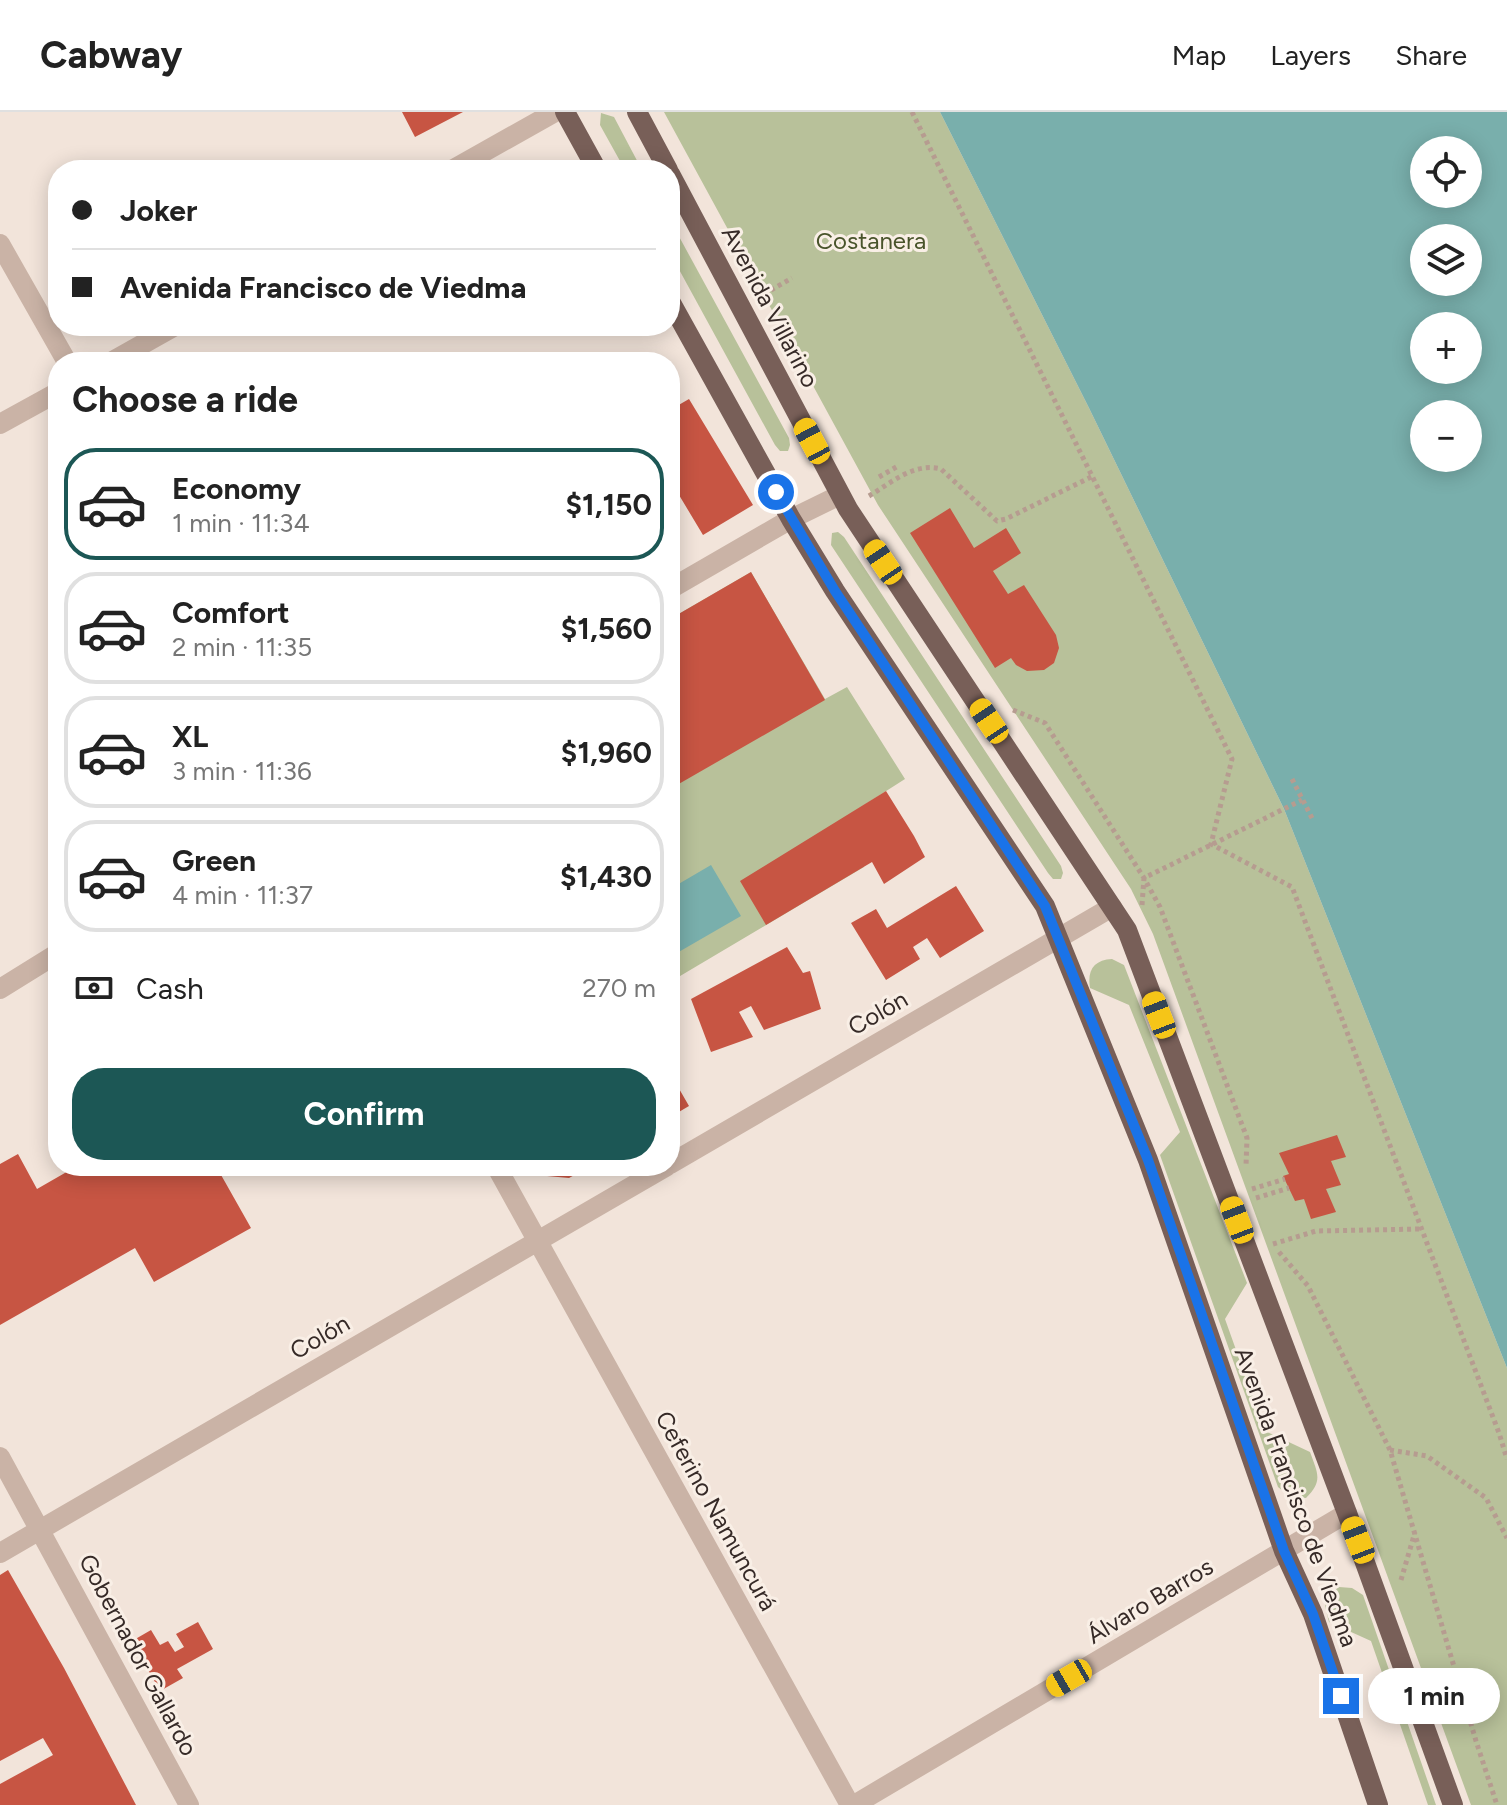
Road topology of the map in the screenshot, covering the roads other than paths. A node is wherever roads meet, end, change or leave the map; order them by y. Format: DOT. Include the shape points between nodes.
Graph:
graph roads {
  1 [pos="555,112"];
  2 [pos="565,112"];
  3 [pos="637,112"];
  4 [pos="470,160"];
  5 [pos="591,160"];
  6 [pos="663,160"];
  7 [pos="680,193"];
  8 [pos="0,244"];
  9 [pos="680,319"];
  10 [pos="48,329"];
  11 [pos="157,336"];
  12 [pos="129,352"];
  13 [pos="48,398"];
  14 [pos="0,424"];
  15 [pos="844,502"];
  16 [pos="791,519"];
  17 [pos="680,583"];
  18 [pos="1112,907"];
  19 [pos="1058,939"];
  20 [pos="48,959"];
  21 [pos="0,989"];
  22 [pos="680,1158"];
  23 [pos="501,1176"];
  24 [pos="649,1176"];
  25 [pos="536,1242"];
  26 [pos="0,1457"];
  27 [pos="1347,1513"];
  28 [pos="40,1530"];
  29 [pos="1284,1551"];
  30 [pos="0,1553"];
  31 [pos="189,1805"];
  32 [pos="852,1805"];
  33 [pos="1378,1805"];
  34 [pos="1453,1805"];
  1 -- 4 [label="street"];
  2 -- 5 [label="main road"];
  3 -- 6 [label="main road, Avenida Villarino"];
  7 -- 15 [label="main road, Avenida Villarino"];
  8 -- 10 [label="street"];
  9 -- 16 [label="main road"];
  11 -- 12 [label="street"];
  13 -- 14 [label="street"];
  15 -- 16 [label="street"];
  15 -- 18 [label="main road, Avenida Villarino"];
  16 -- 17 [label="street"];
  16 -- 19 [label="main road" via="1045,906"];
  18 -- 19 [label="street, Colón"];
  18 -- 27 [label="main road, Avenida Francisco de Viedma" via="1127,930"];
  19 -- 22 [label="street, Colón"];
  19 -- 29 [label="main road, Avenida Francisco de Viedma" via="1148,1160"];
  20 -- 21 [label="street"];
  23 -- 25 [label="street, Ceferino Namuncurá"];
  24 -- 25 [label="street, Colón"];
  25 -- 28 [label="street, Colón"];
  25 -- 32 [label="street, Ceferino Namuncurá"];
  26 -- 28 [label="street, Gobernador Gallardo"];
  27 -- 29 [label="street, Álvaro Barros"];
  27 -- 34 [label="main road, Avenida Francisco de Viedma"];
  28 -- 30 [label="street, Colón"];
  28 -- 31 [label="street, Gobernador Gallardo"];
  29 -- 32 [label="street, Álvaro Barros"];
  29 -- 33 [label="main road, Avenida Francisco de Viedma" via="1313,1614"];
}
